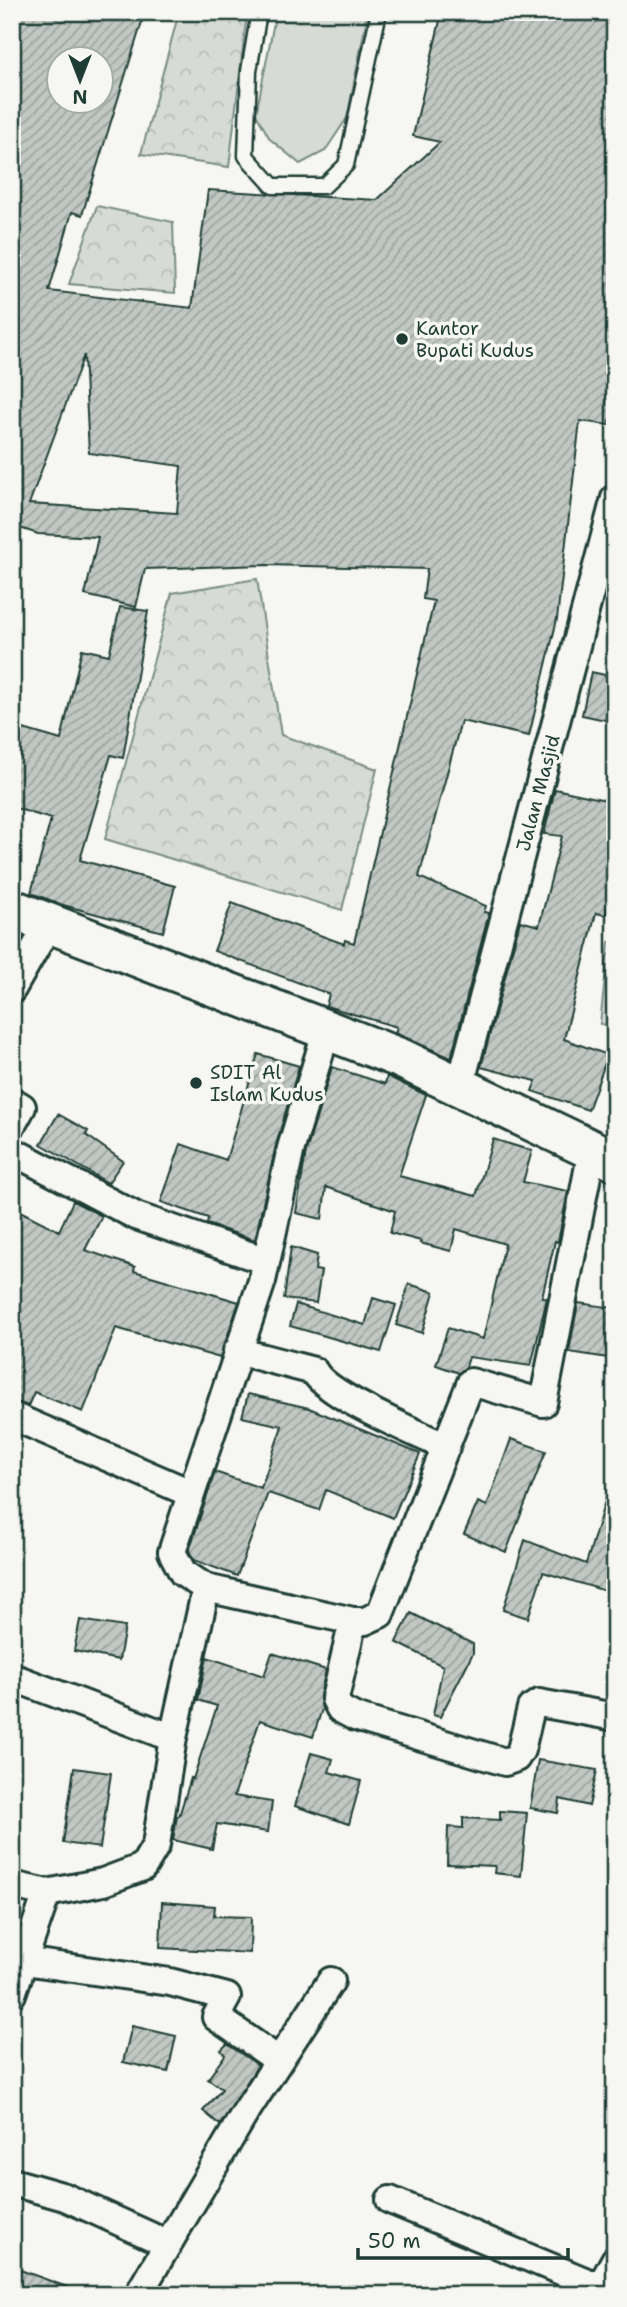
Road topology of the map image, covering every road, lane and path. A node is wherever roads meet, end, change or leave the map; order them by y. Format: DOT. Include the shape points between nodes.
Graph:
graph roads {
  1 [pos="259,12"];
  2 [pos="379,12"];
  3 [pos="615,498"];
  4 [pos="604,589"];
  5 [pos="12,909"];
  6 [pos="50,922"];
  7 [pos="12,989"];
  8 [pos="327,1029"];
  9 [pos="460,1086"];
  10 [pos="12,1101"];
  11 [pos="12,1125"];
  12 [pos="12,1151"];
  13 [pos="603,1156"];
  14 [pos="266,1261"];
  15 [pos="237,1351"];
  16 [pos="12,1416"];
  17 [pos="446,1447"];
  18 [pos="190,1493"];
  19 [pos="206,1588"];
  20 [pos="353,1620"];
  21 [pos="12,1677"];
  22 [pos="615,1717"];
  23 [pos="173,1738"];
  24 [pos="12,1885"];
  25 [pos="47,1893"];
  26 [pos="24,1961"];
  27 [pos="331,1981"];
  28 [pos="12,1994"];
  29 [pos="278,2060"];
  30 [pos="12,2182"];
  31 [pos="390,2200"];
  32 [pos="168,2244"];
  33 [pos="615,2260"];
  34 [pos="598,2291"];
  35 [pos="138,2295"];
  1 -- 2 [label="lane" via="250,71 246,156 273,186 324,186 346,165"];
  3 -- 4 [label="street, Jalan Masjid"];
  4 -- 9 [label="street, Jalan Masjid"];
  5 -- 6 [label="street"];
  6 -- 7 [label="street"];
  6 -- 8 [label="street"];
  8 -- 9 [label="street"];
  8 -- 14 [label="street" via="291,1148"];
  9 -- 13 [label="street"];
  10 -- 11 [label="street" via="22,1107"];
  12 -- 14 [label="street" via="136,1216"];
  13 -- 17 [label="street" via="543,1403 471,1382"];
  14 -- 15 [label="street"];
  15 -- 17 [label="street" via="314,1371 319,1381 352,1401"];
  15 -- 18 [label="street"];
  16 -- 18 [label="street"];
  17 -- 20 [label="street" via="380,1614"];
  18 -- 19 [label="street" via="172,1552 183,1573"];
  19 -- 20 [label="street"];
  19 -- 23 [label="street"];
  20 -- 22 [label="street" via="335,1699 340,1709 355,1717 505,1762 516,1758 531,1708 539,1703"];
  21 -- 23 [label="street"];
  23 -- 25 [label="street" via="156,1844 143,1867 103,1882"];
  24 -- 25 [label="street"];
  25 -- 26 [label="street"];
  26 -- 28 [label="street"];
  26 -- 29 [label="street" via="170,1982 227,1997 216,2017"];
  27 -- 29 [label="street"];
  29 -- 32 [label="street"];
  30 -- 32 [label="street" via="65,2197"];
  31 -- 34 [label="street"];
  32 -- 35 [label="street"];
  33 -- 34 [label="street"];
}
